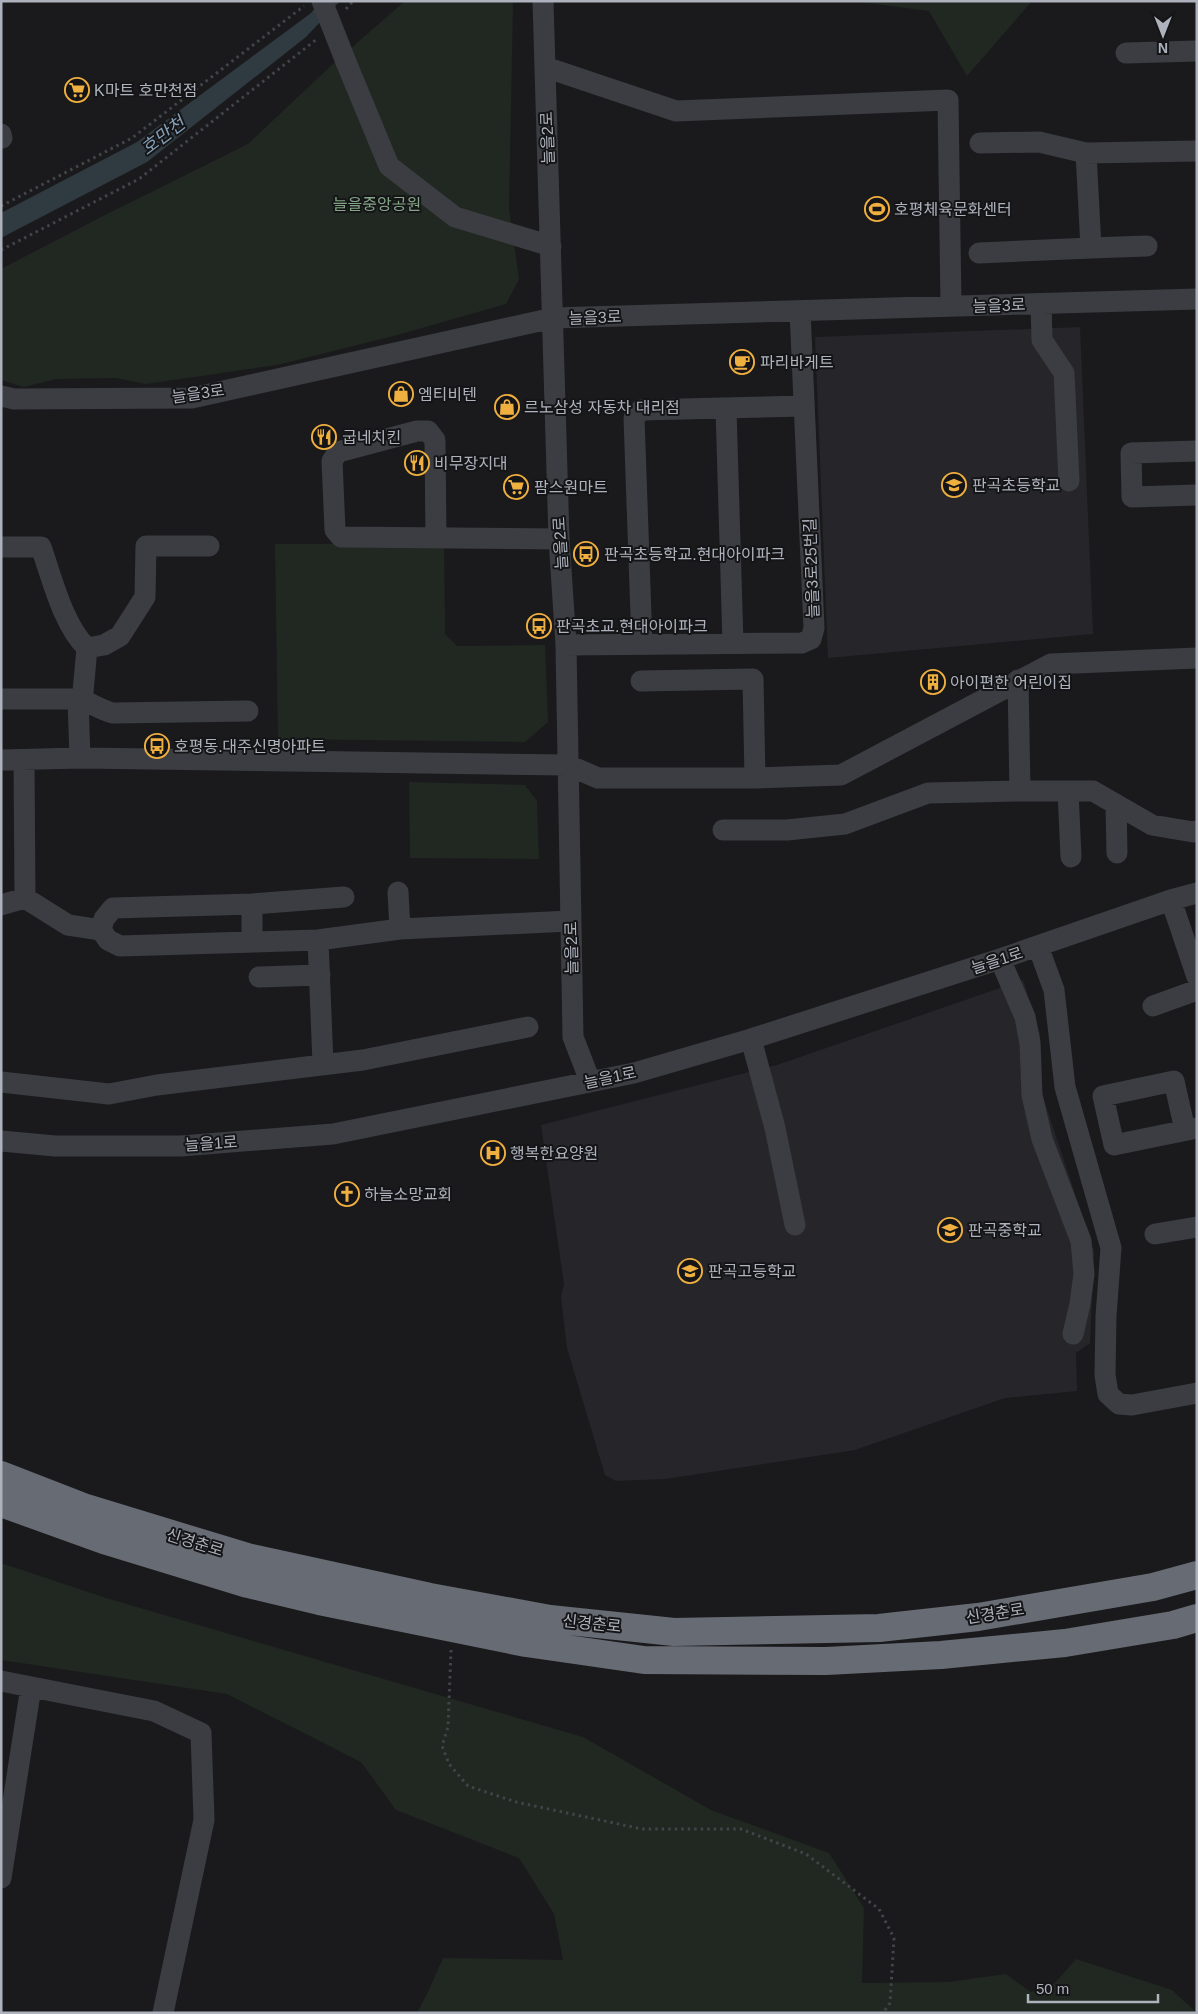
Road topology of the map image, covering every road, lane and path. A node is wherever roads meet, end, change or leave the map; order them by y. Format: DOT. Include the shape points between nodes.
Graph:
graph roads {
  1 [pos="308,1"];
  2 [pos="322,1"];
  3 [pos="353,1"];
  4 [pos="543,1"];
  5 [pos="340,15"];
  6 [pos="320,36"];
  7 [pos="1197,51"];
  8 [pos="1126,53"];
  9 [pos="545,67"];
  10 [pos="980,143"];
  11 [pos="1197,151"];
  12 [pos="1086,153"];
  13 [pos="1,206"];
  14 [pos="551,246"];
  15 [pos="1146,246"];
  16 [pos="1091,248"];
  17 [pos="1,250"];
  18 [pos="979,252"];
  19 [pos="1197,299"];
  20 [pos="1041,304"];
  21 [pos="951,306"];
  22 [pos="800,310"];
  23 [pos="553,318"];
  24 [pos="1,396"];
  25 [pos="804,406"];
  26 [pos="726,409"];
  27 [pos="1197,452"];
  28 [pos="1069,481"];
  29 [pos="1197,495"];
  30 [pos="436,538"];
  31 [pos="559,539"];
  32 [pos="208,546"];
  33 [pos="1,547"];
  34 [pos="733,643"];
  35 [pos="642,644"];
  36 [pos="566,645"];
  37 [pos="87,648"];
  38 [pos="1197,658"];
  39 [pos="1018,680"];
  40 [pos="641,681"];
  41 [pos="1,699"];
  42 [pos="78,699"];
  43 [pos="248,711"];
  44 [pos="80,758"];
  45 [pos="1,760"];
  46 [pos="24,760"];
  47 [pos="568,765"];
  48 [pos="754,778"];
  49 [pos="1020,791"];
  50 [pos="1068,791"];
  51 [pos="1116,804"];
  52 [pos="723,830"];
  53 [pos="1197,830"];
  54 [pos="1117,853"];
  55 [pos="1072,857"];
  56 [pos="398,892"];
  57 [pos="1197,893"];
  58 [pos="344,897"];
  59 [pos="25,898"];
  60 [pos="1171,900"];
  61 [pos="252,904"];
  62 [pos="1,905"];
  63 [pos="570,921"];
  64 [pos="101,930"];
  65 [pos="400,930"];
  66 [pos="318,940"];
  67 [pos="252,942"];
  68 [pos="1038,946"];
  69 [pos="1000,959"];
  70 [pos="320,975"];
  71 [pos="259,977"];
  72 [pos="1197,977"];
  73 [pos="1197,990"];
  74 [pos="1153,1006"];
  75 [pos="528,1027"];
  76 [pos="751,1039"];
  77 [pos="323,1064"];
  78 [pos="590,1081"];
  79 [pos="1,1082"];
  80 [pos="1,1141"];
  81 [pos="795,1225"];
  82 [pos="1197,1227"];
  83 [pos="1156,1234"];
  84 [pos="1073,1334"];
  85 [pos="1197,1393"];
  86 [pos="1,1475"];
  87 [pos="1,1503"];
  88 [pos="1197,1566"];
  89 [pos="1197,1575"];
  90 [pos="1153,1587"];
  91 [pos="1197,1618"];
  92 [pos="450,1628"];
  93 [pos="1,1681"];
  94 [pos="31,1687"];
  95 [pos="3,1850"];
  96 [pos="1,1878"];
  97 [pos="163,2013"];
  98 [pos="884,2013"];
  1 -- 13 [label="path" via="132,138"];
  2 -- 14 [label="street, bridge" via="389,166 454,217"];
  3 -- 5 [label="path"];
  4 -- 9 [label="street, 늘을2로"];
  6 -- 17 [label="path" via="139,179"];
  7 -- 8 [label="street"];
  9 -- 14 [label="street, 늘을2로"];
  9 -- 21 [label="street" via="676,111 948,100"];
  10 -- 12 [label="street" via="1039,142"];
  11 -- 12 [label="street"];
  12 -- 16 [label="street"];
  14 -- 23 [label="street, 늘을2로"];
  15 -- 16 [label="street"];
  16 -- 18 [label="street"];
  19 -- 20 [label="street, 늘을3로"];
  20 -- 21 [label="street, 늘을3로"];
  20 -- 28 [label="street" via="1042,340 1064,373"];
  21 -- 22 [label="street, 늘을3로"];
  22 -- 23 [label="street, 늘을3로"];
  22 -- 25 [label="street, 늘을3로25번길"];
  23 -- 24 [label="street, 늘을3로" via="192,398 14,399"];
  23 -- 31 [label="street, 늘을2로"];
  25 -- 26 [label="street"];
  25 -- 34 [label="street, 늘을3로25번길" via="814,628 811,639 802,643"];
  26 -- 34 [label="street"];
  26 -- 35 [label="street" via="641,410 634,418"];
  27 -- 29 [label="street" via="1131,453 1132,497"];
  30 -- 30 [label="street" via="341,537 334,530 332,461 338,452 428,431 435,440"];
  30 -- 31 [label="street"];
  31 -- 36 [label="street, 늘을2로"];
  32 -- 37 [label="street" via="146,546 145,597 120,636 104,645"];
  33 -- 37 [label="street" via="41,547 70,626"];
  34 -- 35 [label="street, 늘을3로25번길"];
  35 -- 36 [label="street, 늘을3로25번길"];
  36 -- 47 [label="street, 늘을2로"];
  37 -- 42 [label="street" via="82,692"];
  38 -- 39 [label="street" via="1051,664"];
  39 -- 48 [label="street" via="841,775"];
  39 -- 49 [label="street"];
  40 -- 48 [label="street" via="753,679"];
  41 -- 42 [label="street"];
  42 -- 43 [label="street" via="113,713"];
  42 -- 44 [label="street"];
  44 -- 46 [label="street"];
  44 -- 47 [label="street"];
  45 -- 46 [label="street"];
  46 -- 59 [label="street"];
  47 -- 48 [label="street" via="598,778"];
  47 -- 63 [label="street, 늘을2로"];
  49 -- 50 [label="street"];
  49 -- 52 [label="street" via="928,793 845,824 787,830"];
  50 -- 51 [label="street" via="1093,791"];
  50 -- 55 [label="street"];
  51 -- 53 [label="street" via="1152,825"];
  51 -- 54 [label="street"];
  56 -- 65 [label="street"];
  57 -- 60 [label="street, 늘을1로"];
  58 -- 61 [label="street"];
  59 -- 62 [label="street"];
  59 -- 64 [label="street" via="68,925"];
  60 -- 68 [label="street, 늘을1로"];
  60 -- 72 [label="street"];
  61 -- 64 [label="street" via="113,908 104,919"];
  61 -- 67 [label="street"];
  63 -- 65 [label="street"];
  63 -- 78 [label="street, 늘을2로" via="573,1038"];
  64 -- 67 [label="street" via="108,940 120,946"];
  65 -- 66 [label="street"];
  66 -- 67 [label="street"];
  66 -- 70 [label="street"];
  68 -- 69 [label="street, 늘을1로"];
  68 -- 85 [label="street" via="1054,990 1065,1087 1111,1248 1106,1316 1105,1375 1108,1394 1119,1404 1132,1405"];
  69 -- 76 [label="street, 늘을1로"];
  69 -- 84 [label="street" via="1025,1017 1030,1043 1032,1095 1042,1139 1081,1241 1084,1274"];
  70 -- 71 [label="street"];
  70 -- 77 [label="street"];
  73 -- 74 [label="street"];
  75 -- 77 [label="street" via="363,1060"];
  76 -- 78 [label="street, 늘을1로" via="634,1073"];
  76 -- 81 [label="street" via="775,1128"];
  77 -- 79 [label="street" via="157,1084 109,1094"];
  78 -- 80 [label="street, 늘을1로" via="333,1134 181,1146 54,1146"];
  82 -- 83 [label="street"];
  86 -- 90 [label="highway, 신경춘로" via="86,1508 247,1557 430,1597 550,1619 674,1632 879,1628 978,1617"];
  87 -- 92 [label="highway, 신경춘로" via="104,1540 248,1584"];
  88 -- 90 [label="highway"];
  89 -- 90 [label="highway, 신경춘로"];
  91 -- 92 [label="highway, 신경춘로" via="1173,1625 1065,1642 941,1655 826,1661 644,1660"];
  92 -- 98 [label="path" via="448,1727 442,1746 449,1764 468,1786 516,1802 642,1829 741,1829 806,1854 879,1909 894,1938 890,2003"];
  93 -- 94 [label="street"];
  94 -- 95 [label="street"];
  94 -- 97 [label="street" via="154,1711 201,1734 204,1820"];
  95 -- 96 [label="street"];
}
